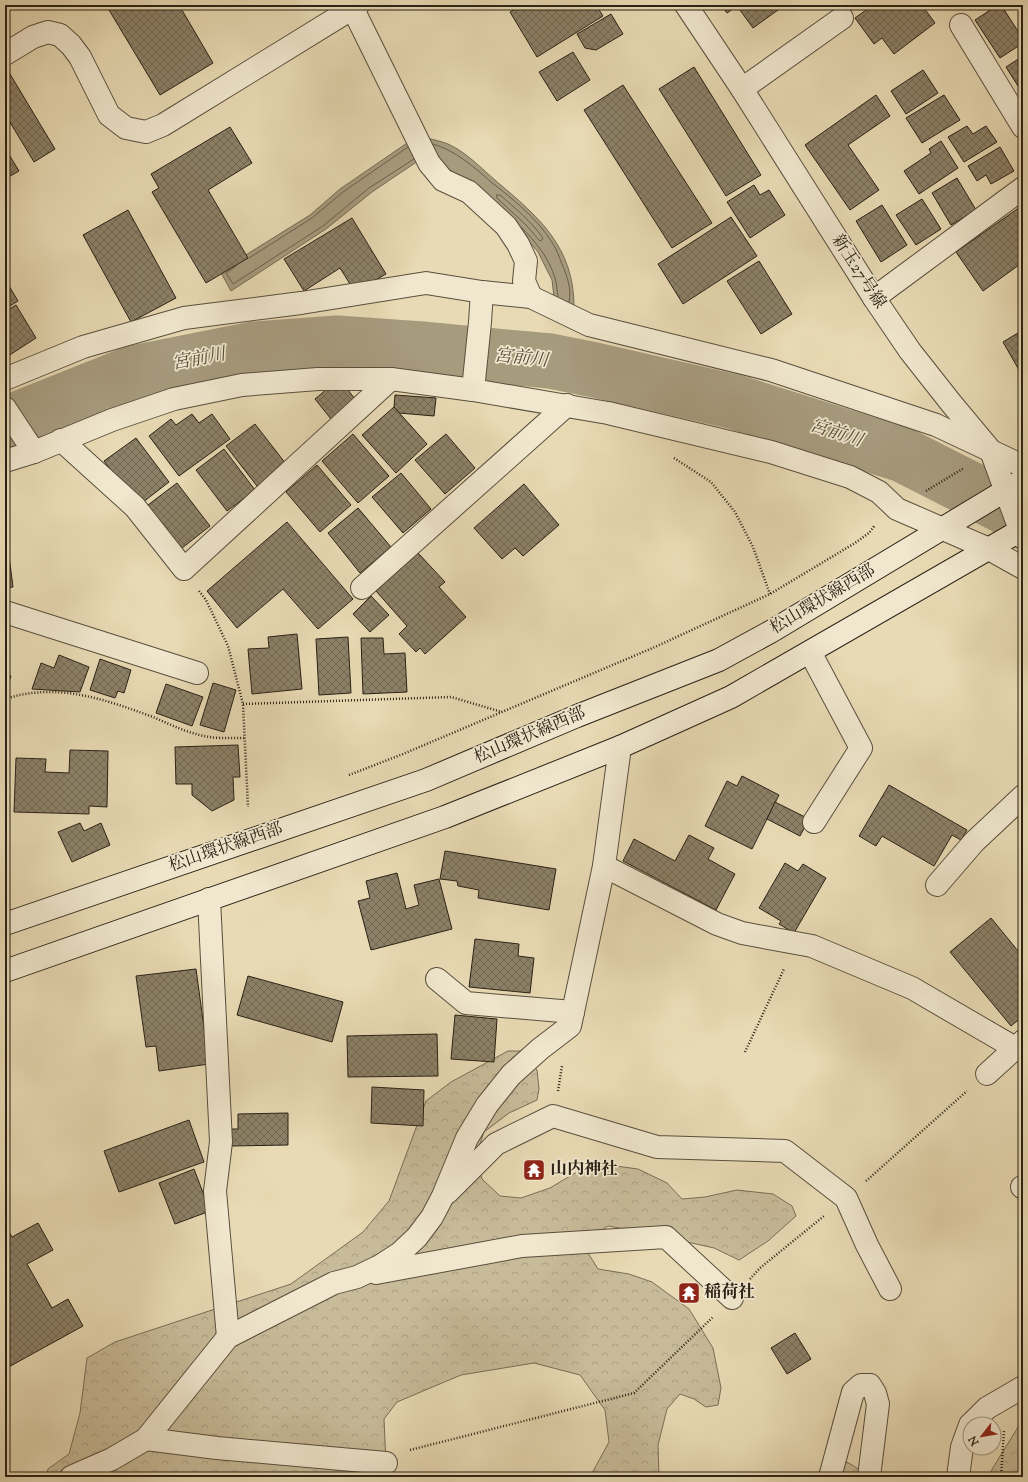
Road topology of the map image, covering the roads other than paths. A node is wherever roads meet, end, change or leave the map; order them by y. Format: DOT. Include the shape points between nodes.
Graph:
graph roads {
  1 [pos="686,5"];
  2 [pos="354,6"];
  3 [pos="842,18"];
  4 [pos="961,25"];
  5 [pos="5,54"];
  6 [pos="742,89"];
  7 [pos="1023,127"];
  8 [pos="1023,188"];
  9 [pos="482,292"];
  10 [pos="531,297"];
  11 [pos="874,298"];
  12 [pos="5,379"];
  13 [pos="391,379"];
  14 [pos="474,385"];
  15 [pos="567,405"];
  16 [pos="5,408"];
  17 [pos="61,440"];
  18 [pos="32,448"];
  19 [pos="991,451"];
  20 [pos="5,461"];
  21 [pos="1014,478"];
  22 [pos="949,525"];
  23 [pos="1022,533"];
  24 [pos="995,546"];
  25 [pos="1023,568"];
  26 [pos="362,588"];
  27 [pos="5,612"];
  28 [pos="810,652"];
  29 [pos="197,673"];
  30 [pos="620,747"];
  31 [pos="1023,796"];
  32 [pos="814,822"];
  33 [pos="604,866"];
  34 [pos="937,885"];
  35 [pos="209,898"];
  36 [pos="5,924"];
  37 [pos="5,971"];
  38 [pos="437,979"];
  39 [pos="571,1019"];
  40 [pos="1019,1045"];
  41 [pos="987,1074"];
  42 [pos="444,1196"];
  43 [pos="357,1277"];
  44 [pos="890,1289"];
  45 [pos="732,1298"];
  46 [pos="228,1337"];
  47 [pos="1023,1387"];
  48 [pos="979,1416"];
  49 [pos="146,1439"];
  50 [pos="962,1447"];
  51 [pos="386,1463"];
  52 [pos="71,1477"];
  53 [pos="830,1477"];
  54 [pos="869,1477"];
  55 [pos="958,1477"];
  1 -- 6 [label="street, 新玉27号線"];
  2 -- 5 [label="street" via="163,125 146,132 126,128 109,115 80,57 60,35 48,32 33,37"];
  2 -- 10 [label="street" via="428,161 443,180 469,192 506,226 526,260 524,281"];
  3 -- 6 [label="street"];
  4 -- 7 [label="street"];
  6 -- 11 [label="street, 新玉27号線"];
  8 -- 11 [label="street"];
  9 -- 10 [label="street"];
  9 -- 12 [label="street" via="426,283 184,318 83,347"];
  9 -- 14 [label="street"];
  10 -- 19 [label="street" via="589,325 771,370 936,425"];
  11 -- 19 [label="street, 新玉27号線" via="910,351"];
  13 -- 14 [label="street"];
  13 -- 17 [label="street" via="318,379 242,385 174,399"];
  13 -- 17 [label="street" via="184,569 135,507"];
  14 -- 15 [label="street"];
  15 -- 22 [label="street" via="694,432 829,469 879,492 897,509"];
  15 -- 26 [label="street"];
  16 -- 18 [label="street"];
  17 -- 18 [label="street"];
  18 -- 20 [label="street"];
  19 -- 21 [label="street"];
  21 -- 22 [label="street, 松山環状線西部"];
  21 -- 23 [label="street"];
  22 -- 24 [label="street"];
  22 -- 36 [label="street, 松山環状線西部" via="772,631 710,663 426,780"];
  23 -- 24 [label="street"];
  24 -- 25 [label="street"];
  24 -- 28 [label="street"];
  27 -- 29 [label="street"];
  28 -- 30 [label="street" via="731,697"];
  28 -- 32 [label="street" via="861,748"];
  30 -- 33 [label="street"];
  30 -- 35 [label="street" via="444,817"];
  31 -- 34 [label="street" via="974,842"];
  33 -- 39 [label="street"];
  33 -- 40 [label="street" via="717,924 742,933 812,946 912,988"];
  35 -- 37 [label="street"];
  35 -- 46 [label="street" via="222,1142 215,1191"];
  38 -- 39 [label="street" via="466,1003"];
  39 -- 42 [label="street" via="511,1075 487,1105 467,1138"];
  40 -- 41 [label="street"];
  42 -- 43 [label="street" via="417,1237 400,1253"];
  42 -- 44 [label="street" via="496,1144 553,1116 657,1147 785,1151 846,1198"];
  43 -- 45 [label="street" via="522,1246 666,1237"];
  43 -- 46 [label="street" via="334,1283"];
  46 -- 49 [label="street"];
  47 -- 48 [label="street" via="987,1408"];
  49 -- 51 [label="street"];
  49 -- 52 [label="street" via="112,1459"];
  50 -- 55 [label="street"];
  53 -- 54 [label="street" via="853,1392 861,1385 870,1385 878,1404"];
}
